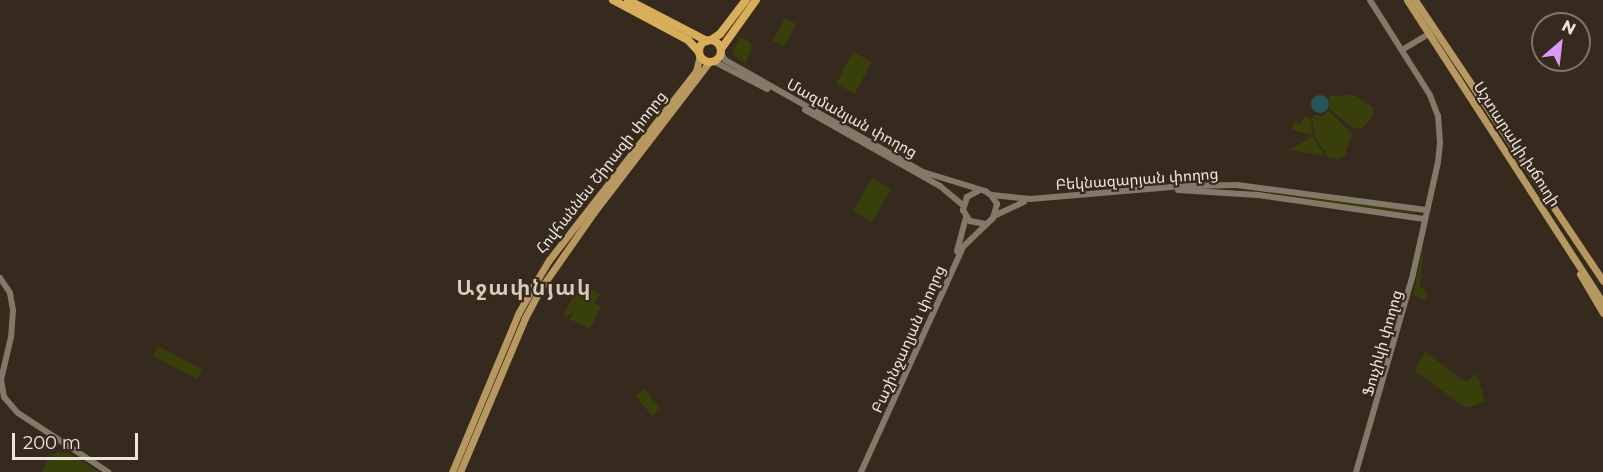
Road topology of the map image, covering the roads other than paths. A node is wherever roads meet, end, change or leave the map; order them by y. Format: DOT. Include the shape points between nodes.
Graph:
graph roads {
  1 [pos="613,0"];
  2 [pos="628,0"];
  3 [pos="746,0"];
  4 [pos="756,0"];
  5 [pos="1370,0"];
  6 [pos="1407,0"];
  7 [pos="1415,0"];
  8 [pos="1430,33"];
  9 [pos="709,41"];
  10 [pos="1402,50"];
  11 [pos="721,51"];
  12 [pos="700,54"];
  13 [pos="712,62"];
  14 [pos="1533,175"];
  15 [pos="1526,181"];
  16 [pos="980,190"];
  17 [pos="992,195"];
  18 [pos="963,205"];
  19 [pos="1426,210"];
  20 [pos="996,215"];
  21 [pos="966,217"];
  22 [pos="1424,219"];
  23 [pos="987,223"];
  24 [pos="1563,239"];
  25 [pos="0,278"];
  26 [pos="1603,281"];
  27 [pos="1603,303"];
  28 [pos="1603,313"];
  29 [pos="108,472"];
  30 [pos="452,472"];
  31 [pos="460,472"];
  32 [pos="860,472"];
  33 [pos="1356,472"];
  1 -- 12 [label="highway" via="687,40"];
  2 -- 9 [label="highway"];
  3 -- 9 [label="highway" via="720,34"];
  4 -- 11 [label="highway"];
  5 -- 10 [label="street, Ֆուչիկի փողոց"];
  6 -- 8 [label="main road, Աշտարակի խճուղի"];
  7 -- 14 [label="main road, Աշտարակի խճուղի"];
  8 -- 10 [label="street"];
  8 -- 15 [label="main road, Աշտարակի խճուղի"];
  9 -- 11 [label="highway"];
  9 -- 12 [label="highway" via="702,44"];
  10 -- 19 [label="street, Ֆուչիկի փողոց" via="1430,94 1439,126 1438,162"];
  11 -- 13 [label="highway"];
  11 -- 16 [label="street, Մազմանյան փողոց" via="725,60 923,172"];
  12 -- 13 [label="highway"];
  12 -- 30 [label="main road, Հովհաննես Շիրազի փողոց" via="696,71 549,260 534,285 518,314"];
  13 -- 18 [label="street, Մազմանյան փողոց" via="940,186"];
  13 -- 31 [label="main road, Հովհաննես Շիրազի փողոց" via="594,213 542,288 525,318"];
  14 -- 15 [label="main road"];
  14 -- 26 [label="main road, Աշտարակի խճուղի"];
  15 -- 24 [label="main road, Աշտարակի խճուղի"];
  16 -- 17 [label="street"];
  16 -- 18 [label="street" via="967,197"];
  17 -- 19 [label="street, Բեկնազարյան փողոց" via="1030,199 1237,185"];
  17 -- 20 [label="street" via="997,204"];
  18 -- 21 [label="street"];
  19 -- 22 [label="street, Ֆուչիկի փողոց"];
  20 -- 22 [label="street, Բեկնազարյան փողոց" via="1026,201 1185,190 1258,195"];
  20 -- 23 [label="street"];
  21 -- 23 [label="street" via="975,224"];
  21 -- 32 [label="street, Բաշինջաղյան փողոց" via="960,245"];
  22 -- 33 [label="street, Ֆուչիկի փողոց" via="1408,294"];
  23 -- 32 [label="street, Բաշինջաղյան փողոց" via="963,247"];
  24 -- 27 [label="main road, Աշտարակի խճուղի"];
  24 -- 28 [label="main road"];
  25 -- 29 [label="street" via="10,293 13,310 1,380 4,398 18,413"];
}
